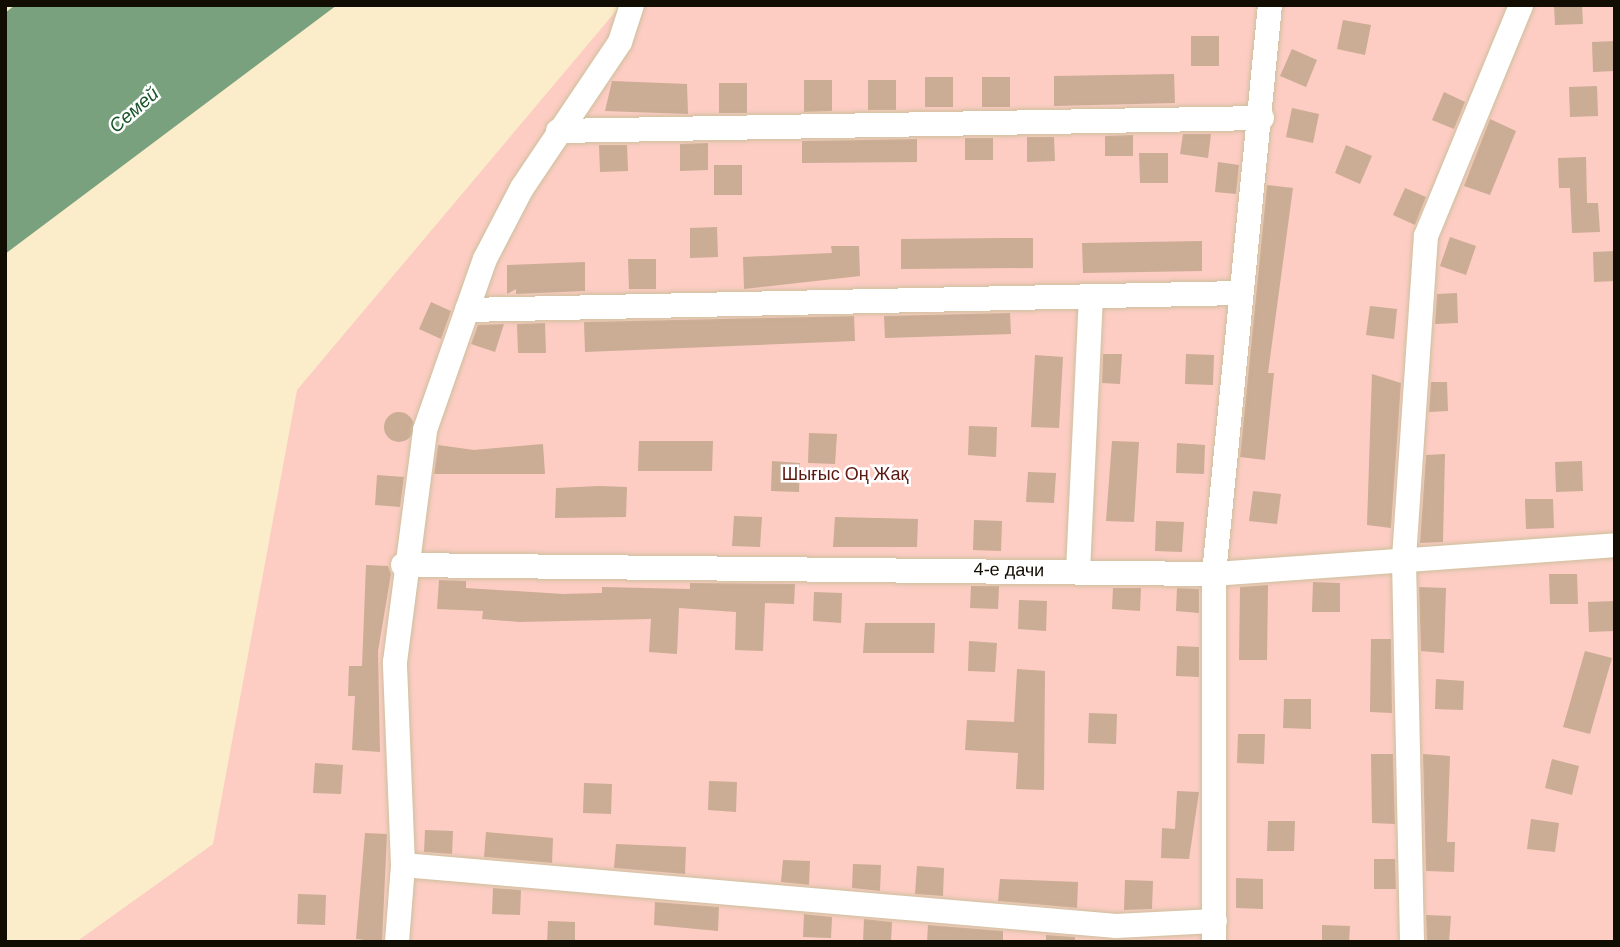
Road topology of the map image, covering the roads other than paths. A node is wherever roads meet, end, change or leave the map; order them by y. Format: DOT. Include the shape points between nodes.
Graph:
graph roads {
  1 [pos="632,5"];
  2 [pos="1270,5"];
  3 [pos="1521,5"];
  4 [pos="1262,118"];
  5 [pos="558,131"];
  6 [pos="1241,293"];
  7 [pos="1091,296"];
  8 [pos="467,310"];
  9 [pos="1615,545"];
  10 [pos="1404,558"];
  11 [pos="403,565"];
  12 [pos="1078,571"];
  13 [pos="1214,573"];
  14 [pos="403,865"];
  15 [pos="1214,931"];
  16 [pos="397,942"];
  17 [pos="1412,942"];
  1 -- 5 [label="lane" via="620,43"];
  2 -- 4 [label="lane"];
  3 -- 10 [label="lane" via="1426,236"];
  4 -- 5 [label="lane"];
  4 -- 6 [label="lane"];
  5 -- 8 [label="lane" via="491,247"];
  6 -- 7 [label="lane"];
  6 -- 13 [label="lane"];
  7 -- 8 [label="lane"];
  7 -- 12 [label="lane"];
  8 -- 11 [label="lane" via="425,430"];
  9 -- 10 [label="lane, 4-е дачи"];
  10 -- 13 [label="lane, 4-е дачи"];
  10 -- 17 [label="lane"];
  11 -- 12 [label="lane, 4-е дачи"];
  11 -- 14 [label="lane" via="395,662"];
  12 -- 13 [label="lane, 4-е дачи"];
  13 -- 15 [label="lane"];
  14 -- 15 [label="lane"];
  14 -- 16 [label="lane"];
}
